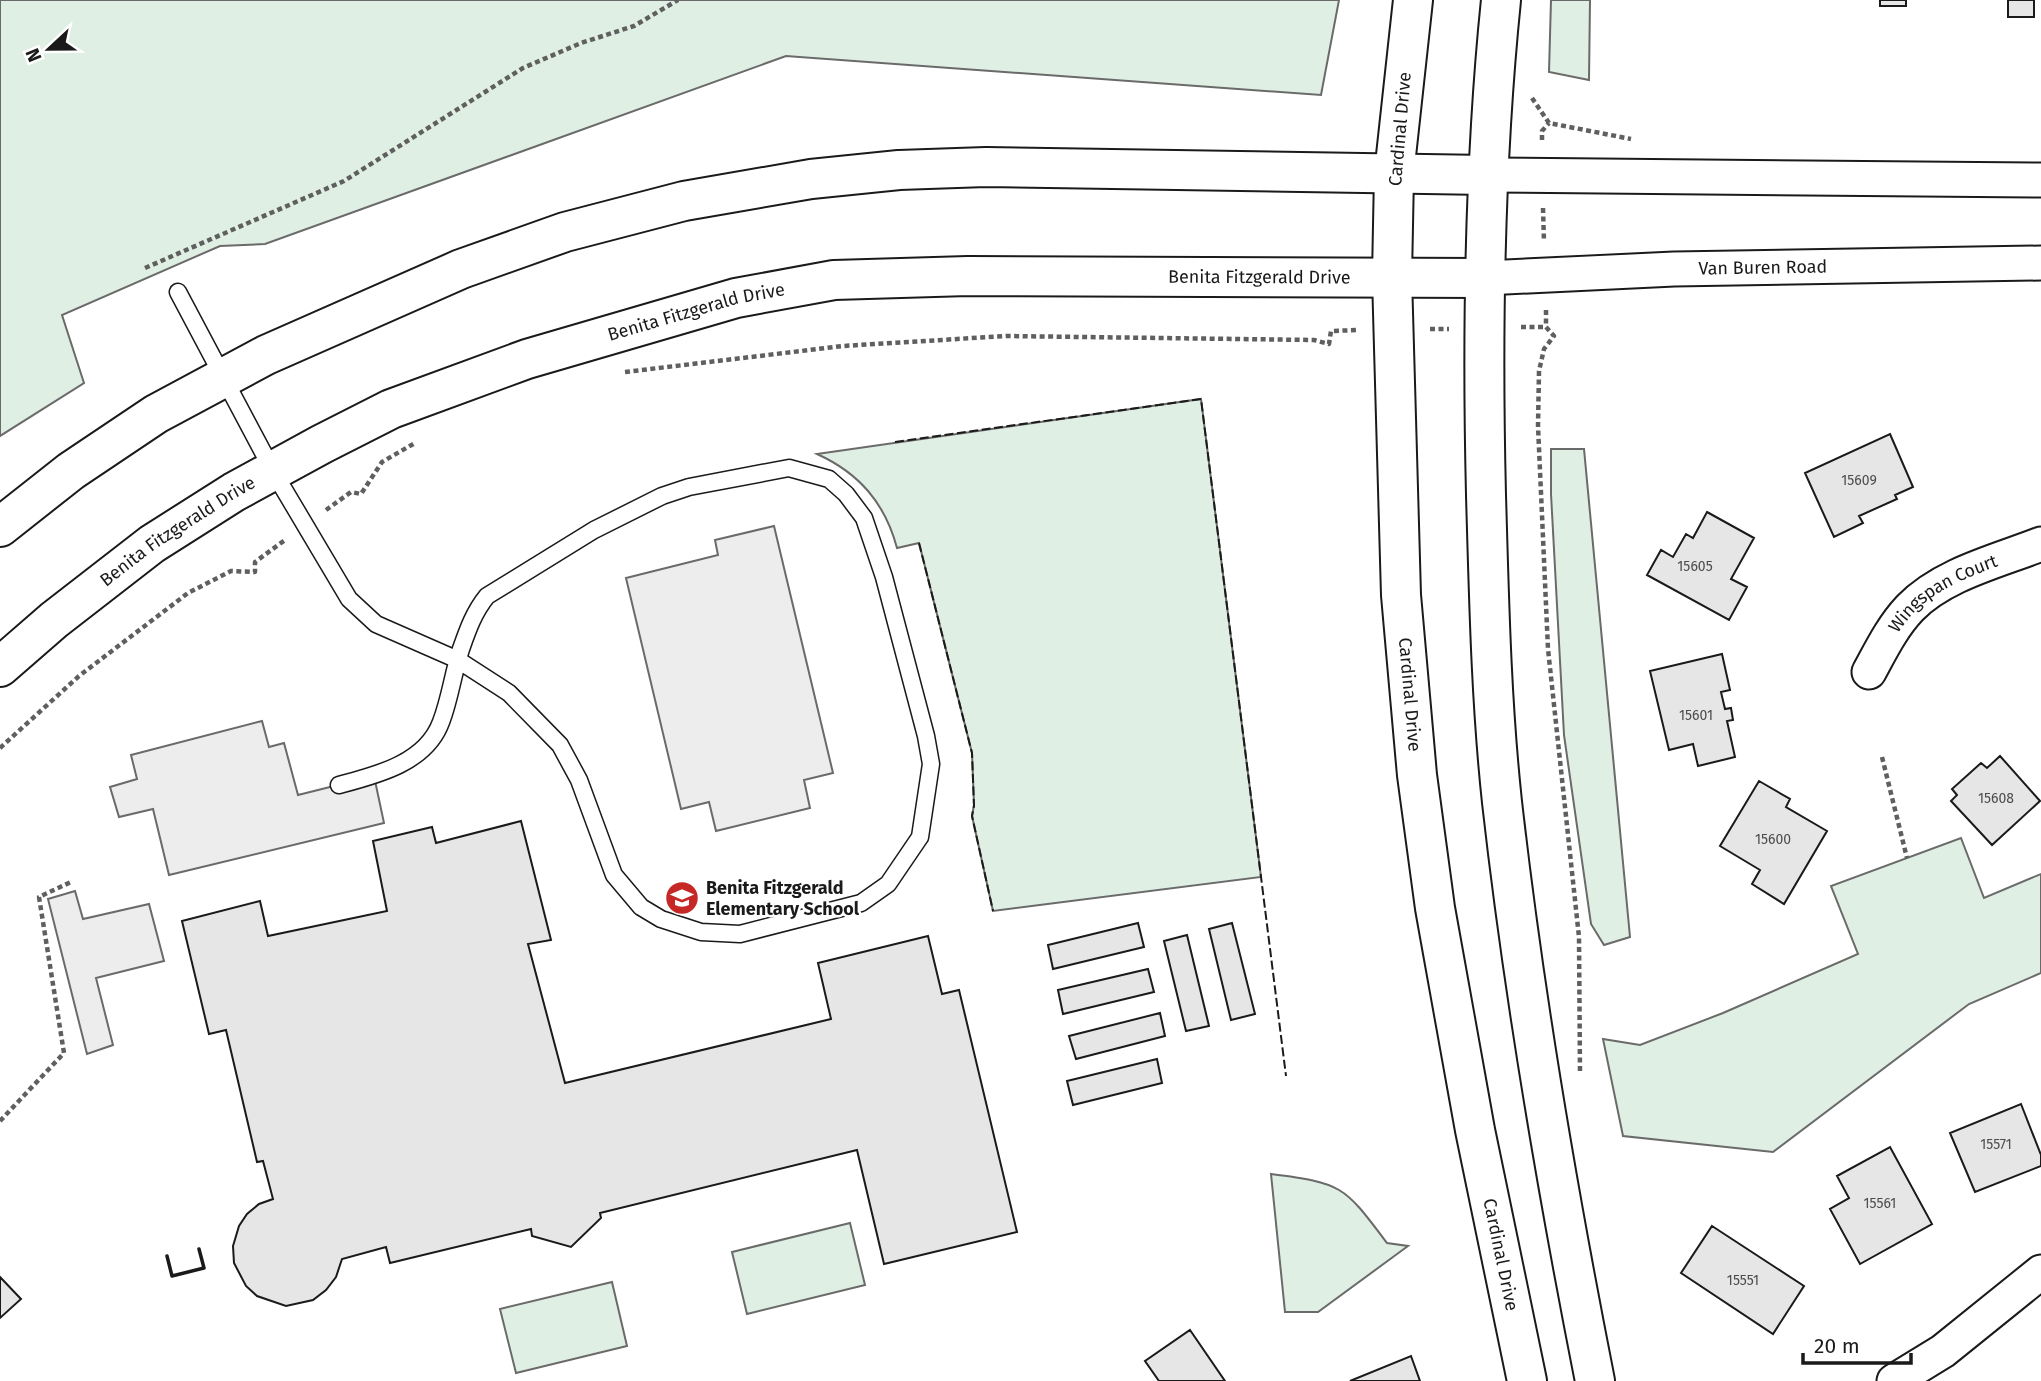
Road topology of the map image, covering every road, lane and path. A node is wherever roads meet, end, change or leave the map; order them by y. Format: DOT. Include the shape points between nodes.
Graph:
graph roads {
  1 [pos="678,0"];
  2 [pos="1413,0"];
  3 [pos="1501,0"];
  4 [pos="1549,123"];
  5 [pos="1394,174"];
  6 [pos="1543,174"];
  7 [pos="1487,175"];
  8 [pos="2041,180"];
  9 [pos="2041,263"];
  10 [pos="145,268"];
  11 [pos="1545,275"];
  12 [pos="1392,276"];
  13 [pos="1485,278"];
  14 [pos="178,292"];
  15 [pos="1546,327"];
  16 [pos="1484,328"];
  17 [pos="1393,329"];
  18 [pos="613,373"];
  19 [pos="224,377"];
  20 [pos="417,442"];
  21 [pos="273,471"];
  22 [pos="351,492"];
  23 [pos="0,527"];
  24 [pos="2041,544"];
  25 [pos="256,562"];
  26 [pos="457,660"];
  27 [pos="0,667"];
  28 [pos="1869,672"];
  29 [pos="0,748"];
  30 [pos="1882,757"];
  31 [pos="339,785"];
  32 [pos="1907,858"];
  33 [pos="73,881"];
  34 [pos="1580,1079"];
  35 [pos="0,1121"];
  36 [pos="2041,1272"];
  37 [pos="1527,1381"];
  38 [pos="1595,1381"];
  39 [pos="1894,1381"];
  1 -- 10 [label="path" via="634,26 523,68 344,181"];
  2 -- 5 [label="main road, Cardinal Drive"];
  3 -- 7 [label="main road"];
  4 -- 6 [label="path" via="1542,131"];
  5 -- 7 [label="main road"];
  5 -- 12 [label="main road, Cardinal Drive"];
  5 -- 19 [label="main road" via="986,167 899,170 811,179 684,201 565,232 461,269 340,320"];
  6 -- 7 [label="street"];
  6 -- 8 [label="street"];
  6 -- 11 [label="path"];
  7 -- 13 [label="main road"];
  9 -- 11 [label="street, Van Buren Road"];
  11 -- 13 [label="street, Van Buren Road"];
  11 -- 15 [label="path"];
  12 -- 13 [label="main road, Benita Fitzgerald Drive"];
  12 -- 17 [label="main road, Cardinal Drive"];
  12 -- 21 [label="main road, Benita Fitzgerald Drive" via="968,276 834,281 736,298 527,359 391,409"];
  13 -- 16 [label="main road"];
  14 -- 19 [label="lane"];
  15 -- 16 [label="path"];
  15 -- 34 [label="path" via="1554,337 1544,349 1539,372 1543,556 1548,649 1579,937"];
  16 -- 17 [label="path"];
  16 -- 38 [label="main road" via="1490,642 1502,800 1550,1149"];
  17 -- 18 [label="path" via="1331,331 1329,344 1314,340 1006,336 905,341"];
  17 -- 37 [label="main road, Cardinal Drive" via="1401,595 1417,775 1444,961"];
  19 -- 21 [label="lane"];
  19 -- 23 [label="main road" via="156,414 71,471"];
  20 -- 22 [label="path" via="382,462 360,494"];
  21 -- 26 [label="lane" via="360,612 396,634"];
  21 -- 27 [label="main road, Benita Fitzgerald Drive" via="152,544"];
  24 -- 28 [label="street, Wingspan Court" via="1958,577 1924,596 1900,619"];
  25 -- 29 [label="path" via="255,572 231,571 218,576 162,612 54,696"];
  26 -- 26 [label="lane" via="474,612 487,596 594,530 662,496 789,468 829,479 864,518 873,543 931,764 920,836 888,884 861,903 740,934 701,932 661,919 642,907 614,874 579,780 560,745 509,694"];
  26 -- 31 [label="lane" via="441,724 429,741 404,763"];
  30 -- 32 [label="path"];
  33 -- 35 [label="path" via="39,897 64,1053"];
  36 -- 39 [label="street" via="1943,1351"];
}
